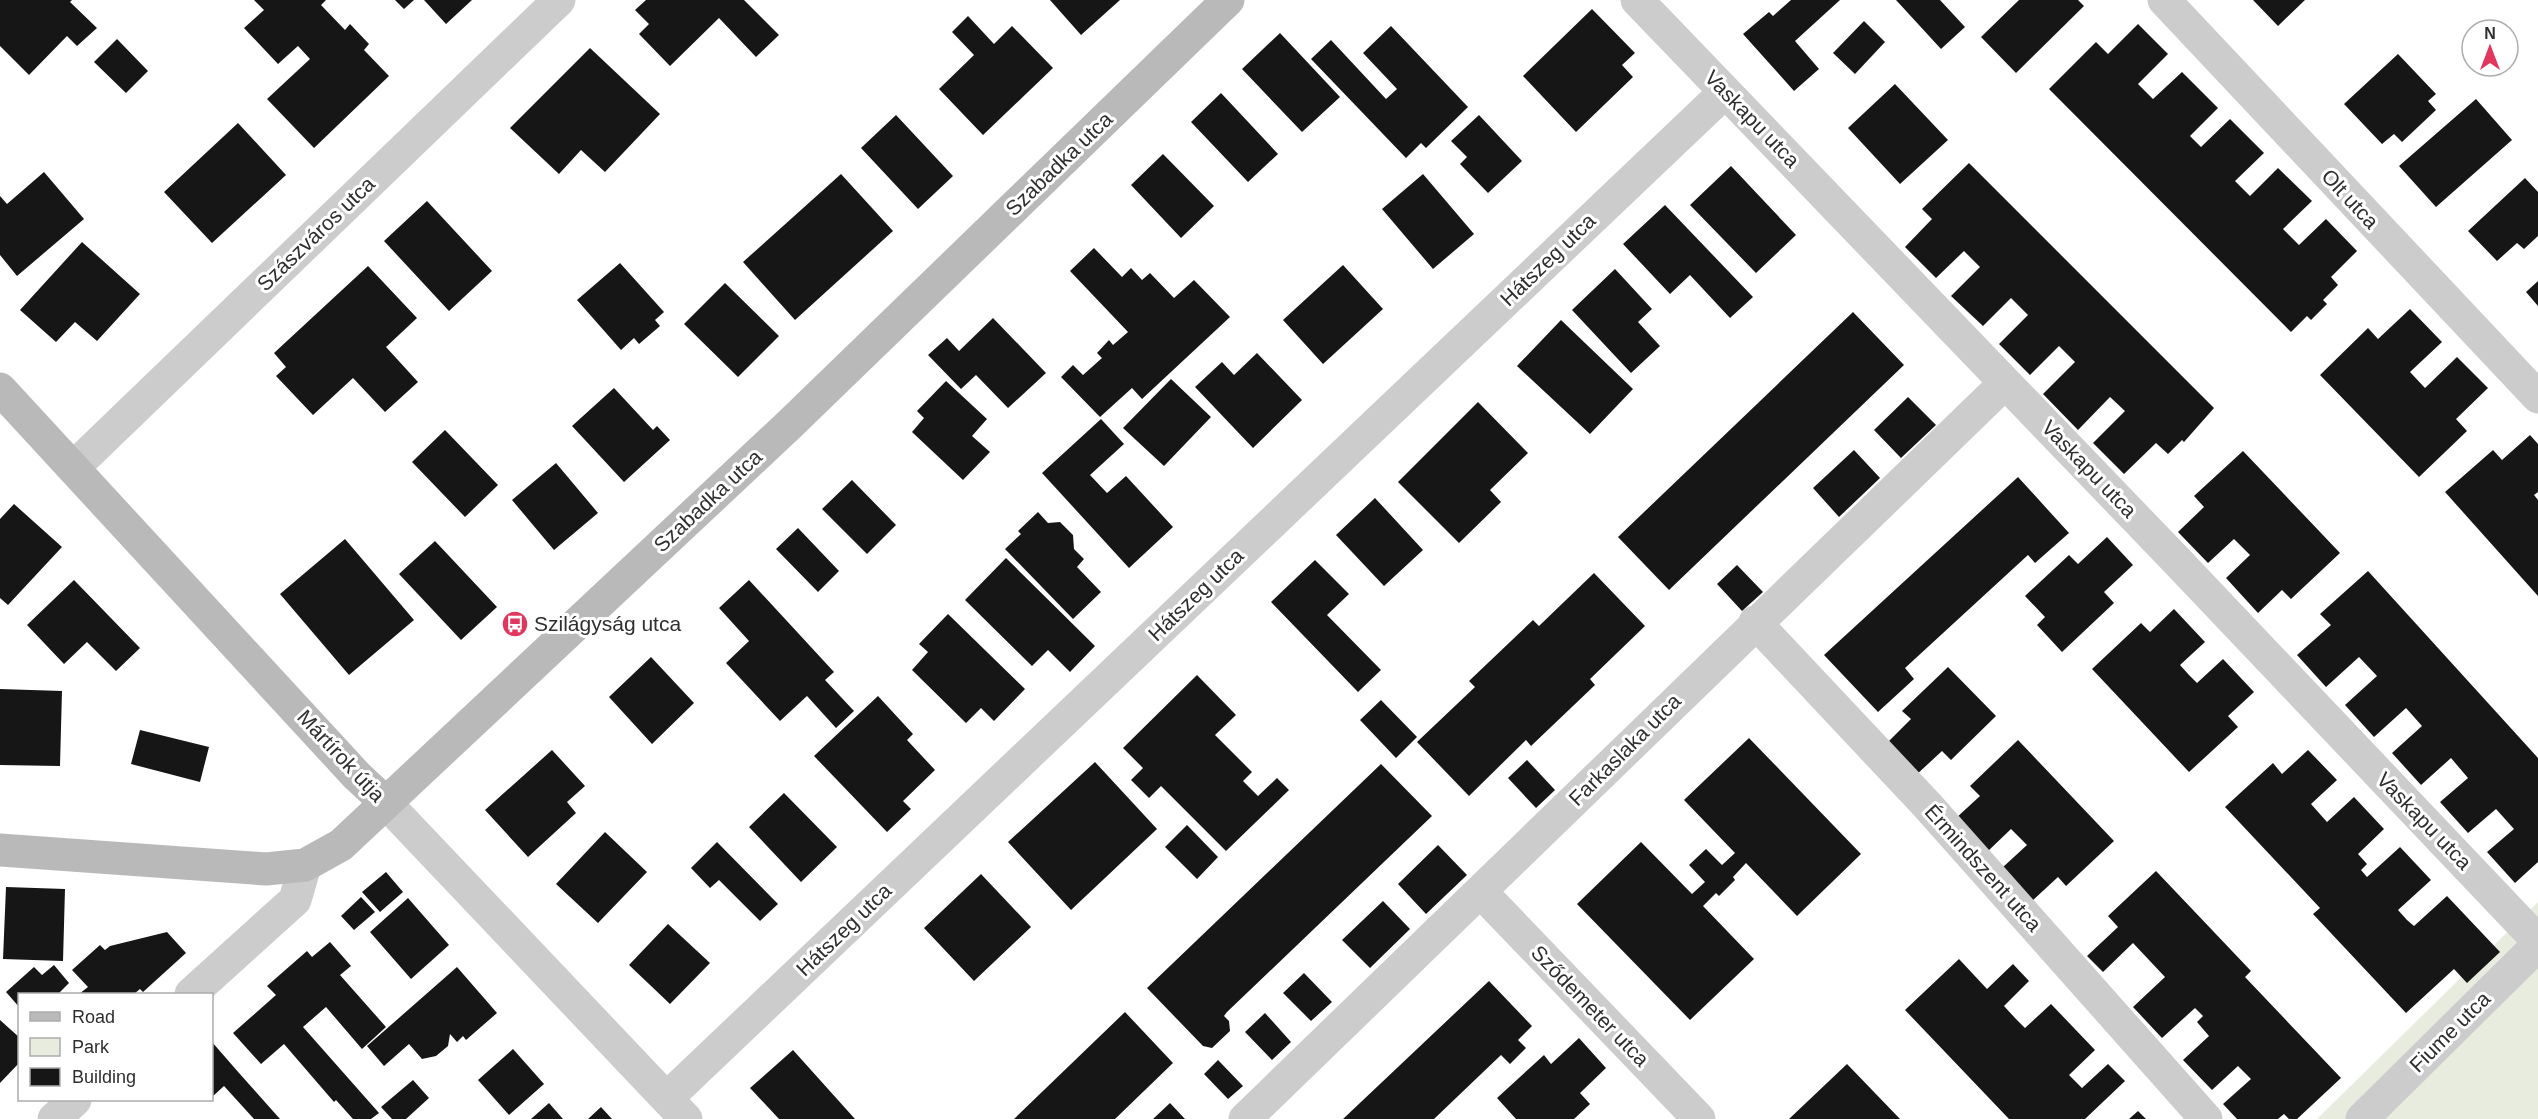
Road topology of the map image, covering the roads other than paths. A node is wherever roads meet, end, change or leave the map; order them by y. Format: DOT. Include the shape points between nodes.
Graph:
graph roads {
  1 [pos="559,0"];
  2 [pos="1228,0"];
  3 [pos="1637,0"];
  4 [pos="2164,0"];
  5 [pos="1725,92"];
  6 [pos="2005,383"];
  7 [pos="0,389"];
  8 [pos="2538,397"];
  9 [pos="74,467"];
  10 [pos="1755,622"];
  11 [pos="385,802"];
  12 [pos="0,849"];
  13 [pos="305,866"];
  14 [pos="1481,892"];
  15 [pos="2538,943"];
  16 [pos="192,993"];
  17 [pos="74,1101"];
  18 [pos="676,1109"];
  19 [pos="54,1119"];
  20 [pos="1245,1119"];
  21 [pos="1699,1119"];
  22 [pos="2206,1119"];
  23 [pos="2362,1119"];
  1 -- 9 [label="street, Szászváros utca"];
  2 -- 11 [label="street, Szabadka utca" via="789,425"];
  3 -- 5 [label="street, Vaskapu utca"];
  4 -- 8 [label="street, Olt utca"];
  5 -- 6 [label="street, Vaskapu utca"];
  5 -- 18 [label="street, Hátszeg utca"];
  6 -- 10 [label="street, Farkaslaka utca"];
  6 -- 15 [label="street, Vaskapu utca"];
  7 -- 9 [label="street, Mártírok útja"];
  9 -- 11 [label="street, Mártírok útja"];
  10 -- 14 [label="street, Farkaslaka utca"];
  10 -- 22 [label="street, Érmindszent utca" via="1927,805"];
  11 -- 13 [label="street, Szabadka utca" via="341,845"];
  11 -- 18 [label="street, Mártírok útja"];
  12 -- 13 [label="street" via="267,869"];
  13 -- 16 [label="street" via="295,900"];
  14 -- 20 [label="street, Farkaslaka utca"];
  14 -- 21 [label="street, Sződemeter utca"];
  15 -- 23 [label="street, Fiume utca"];
  17 -- 19 [label="street"];
}
